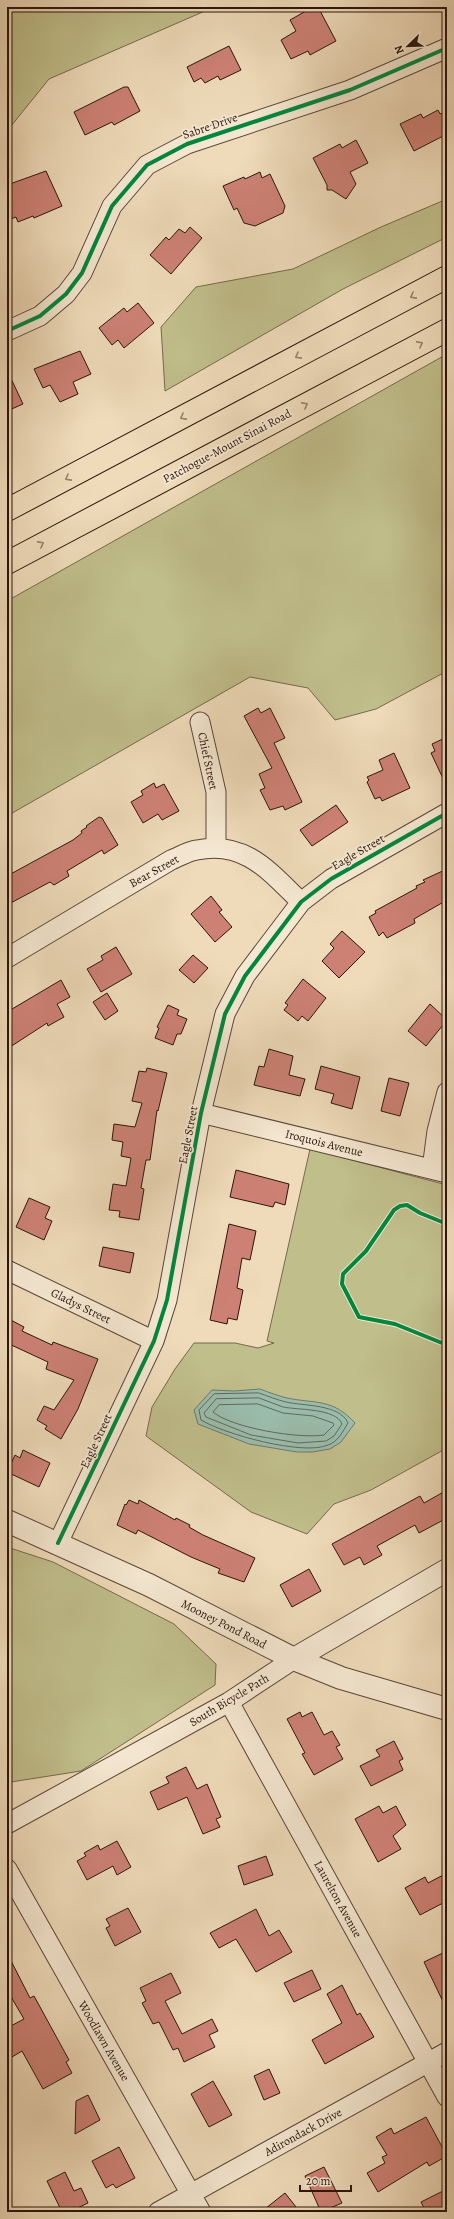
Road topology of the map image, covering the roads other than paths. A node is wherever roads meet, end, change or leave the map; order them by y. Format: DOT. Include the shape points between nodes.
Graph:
graph roads {
  1 [pos="447,48"];
  2 [pos="447,277"];
  3 [pos="447,330"];
  4 [pos="7,332"];
  5 [pos="7,510"];
  6 [pos="7,562"];
  7 [pos="200,722"];
  8 [pos="447,813"];
  9 [pos="216,848"];
  10 [pos="301,902"];
  11 [pos="7,958"];
  12 [pos="447,1092"];
  13 [pos="201,1113"];
  14 [pos="439,1171"];
  15 [pos="7,1270"];
  16 [pos="154,1341"];
  17 [pos="7,1521"];
  18 [pos="58,1543"];
  19 [pos="447,1570"];
  20 [pos="294,1659"];
  21 [pos="229,1702"];
  22 [pos="447,1709"];
  23 [pos="7,1824"];
  24 [pos="7,1869"];
  25 [pos="447,2052"];
  26 [pos="429,2062"];
  27 [pos="447,2097"];
  28 [pos="191,2194"];
  29 [pos="158,2212"];
  30 [pos="201,2212"];
  1 -- 4 [label="street, Sabre Drive" via="350,90 187,144 146,165 112,206 82,273 66,294 40,316"];
  2 -- 5 [label="highway, one-way"];
  6 -- 3 [label="highway, Patchogue-Mount Sinai Road, one-way"];
  7 -- 9 [label="street, Chief Street" via="216,792"];
  8 -- 10 [label="street, Eagle Street" via="331,879"];
  9 -- 10 [label="street, Bear Street" via="238,851 259,862"];
  9 -- 11 [label="street, Bear Street" via="196,850 171,860"];
  10 -- 13 [label="street, Eagle Street" via="245,976 225,1014"];
  12 -- 14 [label="street" via="437,1132"];
  13 -- 14 [label="street, Iroquois Avenue"];
  13 -- 16 [label="street, Eagle Street" via="167,1300"];
  15 -- 16 [label="street, Gladys Street"];
  16 -- 18 [label="street, Eagle Street"];
  17 -- 18 [label="street, Mooney Pond Road"];
  18 -- 20 [label="street, Mooney Pond Road" via="149,1585"];
  19 -- 20 [label="street, South Bicycle Path"];
  20 -- 21 [label="street, South Bicycle Path"];
  20 -- 22 [label="street, Mooney Pond Road" via="341,1678"];
  21 -- 23 [label="street, South Bicycle Path"];
  21 -- 26 [label="street, Laurelton Avenue"];
  24 -- 28 [label="street, Woodlawn Avenue"];
  25 -- 26 [label="street, Adirondack Drive"];
  26 -- 27 [label="street, Laurelton Avenue"];
  26 -- 28 [label="street, Adirondack Drive"];
  28 -- 29 [label="street, Adirondack Drive"];
  28 -- 30 [label="street, Woodlawn Avenue"];
}
